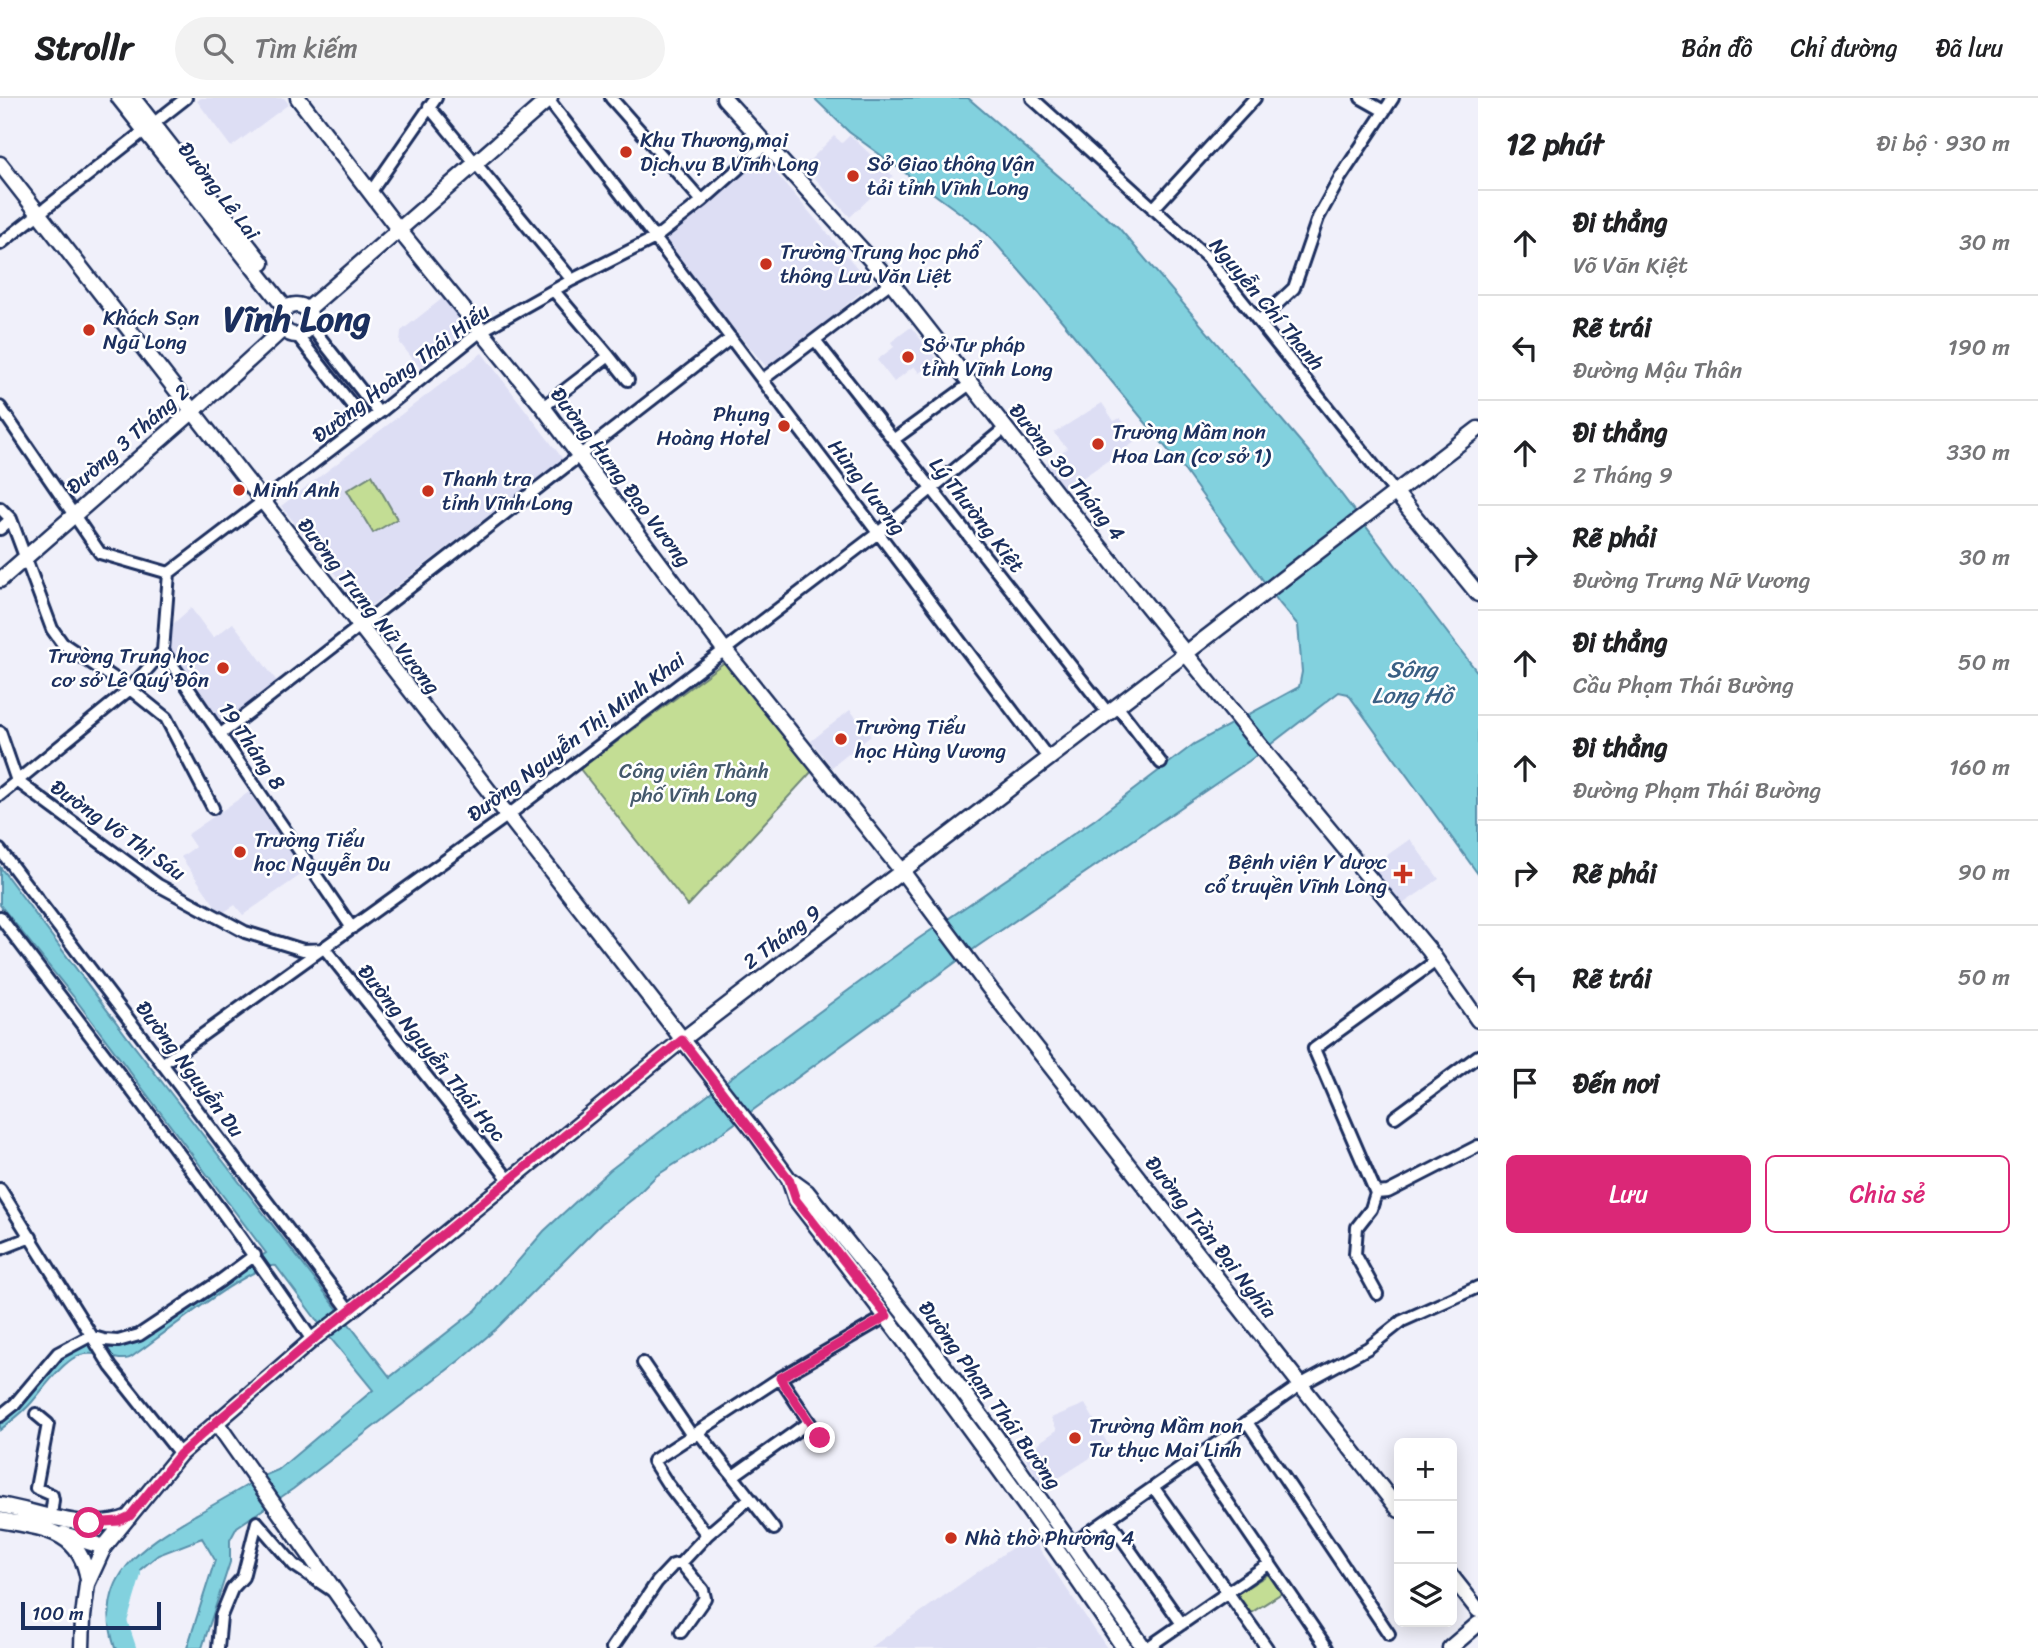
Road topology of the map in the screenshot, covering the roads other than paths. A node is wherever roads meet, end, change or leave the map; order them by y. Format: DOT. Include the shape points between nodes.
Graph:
graph roads {
  1 [pos="119,98"];
  2 [pos="133,98"];
  3 [pos="186,98"];
  4 [pos="298,98"];
  5 [pos="611,98"];
  6 [pos="724,98"];
  7 [pos="1032,98"];
  8 [pos="1255,98"];
  9 [pos="1361,98"];
  10 [pos="1393,98"];
  11 [pos="549,99"];
  12 [pos="432,102"];
  13 [pos="1384,111"];
  14 [pos="148,127"];
  15 [pos="766,144"];
  16 [pos="475,162"];
  17 [pos="0,164"];
  18 [pos="370,192"];
  19 [pos="702,201"];
  20 [pos="1153,209"];
  21 [pos="38,214"];
  22 [pos="399,230"];
  23 [pos="655,238"];
  24 [pos="0,244"];
  25 [pos="572,280"];
  26 [pos="891,282"];
  27 [pos="554,290"];
  28 [pos="300,312"];
  29 [pos="1259,321"];
  30 [pos="283,328"];
  31 [pos="481,331"];
  32 [pos="297,335"];
  33 [pos="731,338"];
  34 [pos="815,340"];
  35 [pos="609,356"];
  36 [pos="628,380"];
  37 [pos="762,380"];
  38 [pos="970,384"];
  39 [pos="0,407"];
  40 [pos="542,407"];
  41 [pos="191,412"];
  42 [pos="380,413"];
  43 [pos="366,423"];
  44 [pos="1005,428"];
  45 [pos="1478,429"];
  46 [pos="893,440"];
  47 [pos="580,455"];
  48 [pos="931,487"];
  49 [pos="1395,492"];
  50 [pos="262,503"];
  51 [pos="0,508"];
  52 [pos="75,515"];
  53 [pos="12,519"];
  54 [pos="0,529"];
  55 [pos="878,533"];
  56 [pos="27,556"];
  57 [pos="169,573"];
  58 [pos="0,580"];
  59 [pos="1478,594"];
  60 [pos="359,627"];
  61 [pos="723,648"];
  62 [pos="163,651"];
  63 [pos="1186,653"];
  64 [pos="130,690"];
  65 [pos="1113,710"];
  66 [pos="0,732"];
  67 [pos="221,734"];
  68 [pos="1049,759"];
  69 [pos="1161,763"];
  70 [pos="17,781"];
  71 [pos="0,795"];
  72 [pos="213,808"];
  73 [pos="507,816"];
  74 [pos="0,850"];
  75 [pos="907,877"];
  76 [pos="0,917"];
  77 [pos="352,928"];
  78 [pos="325,949"];
  79 [pos="1436,961"];
  80 [pos="1478,1020"];
  81 [pos="682,1040"];
  82 [pos="1478,1056"];
  83 [pos="162,1064"];
  84 [pos="1395,1117"];
  85 [pos="754,1131"];
  86 [pos="1478,1146"];
  87 [pos="789,1179"];
  88 [pos="510,1181"];
  89 [pos="0,1189"];
  90 [pos="1376,1193"];
  91 [pos="31,1237"];
  92 [pos="0,1249"];
  93 [pos="254,1255"];
  94 [pos="1478,1287"];
  95 [pos="1377,1294"];
  96 [pos="900,1307"];
  97 [pos="348,1312"];
  98 [pos="887,1316"];
  99 [pos="316,1337"];
  100 [pos="92,1339"];
  101 [pos="643,1363"];
  102 [pos="780,1378"];
  103 [pos="1300,1385"];
  104 [pos="36,1414"];
  105 [pos="0,1416"];
  106 [pos="216,1422"];
  107 [pos="809,1422"];
  108 [pos="1247,1422"];
  109 [pos="696,1435"];
  110 [pos="820,1438"];
  111 [pos="180,1454"];
  112 [pos="1197,1457"];
  113 [pos="733,1476"];
  114 [pos="1154,1488"];
  115 [pos="750,1498"];
  116 [pos="1394,1504"];
  117 [pos="0,1505"];
  118 [pos="130,1516"];
  119 [pos="0,1520"];
  120 [pos="1109,1520"];
  121 [pos="55,1522"];
  122 [pos="89,1523"];
  123 [pos="774,1529"];
  124 [pos="708,1535"];
  125 [pos="1072,1545"];
  126 [pos="104,1547"];
  127 [pos="681,1563"];
  128 [pos="1270,1563"];
  129 [pos="89,1581"];
  130 [pos="1457,1583"];
  131 [pos="335,1592"];
  132 [pos="1095,1592"];
  133 [pos="1227,1592"];
  134 [pos="1478,1610"];
  135 [pos="1182,1624"];
  136 [pos="1478,1625"];
  137 [pos="681,1632"];
  138 [pos="1389,1634"];
  139 [pos="82,1648"];
  140 [pos="218,1648"];
  141 [pos="375,1648"];
  142 [pos="612,1648"];
  143 [pos="1124,1648"];
  144 [pos="1145,1648"];
  145 [pos="1266,1648"];
  146 [pos="1327,1648"];
  147 [pos="1450,1648"];
  1 -- 14 [label="main road, Đường Lê Lai"];
  2 -- 14 [label="main road, Đường Lê Lai"];
  3 -- 14 [label="street"];
  4 -- 18 [label="main road, Đường Hưng Đạo Vương"];
  5 -- 19 [label="street"];
  6 -- 15 [label="main road, Đường 30 Tháng 4"];
  7 -- 20 [label="street, Nguyễn Chí Thanh"];
  8 -- 20 [label="street"];
  9 -- 13 [label="street"];
  10 -- 13 [label="street"];
  11 -- 16 [label="main road"];
  11 -- 23 [label="street, Hùng Vương"];
  12 -- 16 [label="street"];
  12 -- 18 [label="street"];
  13 -- 29 [label="street" via="1318,218 1294,288"];
  14 -- 21 [label="street"];
  14 -- 28 [label="main road, Đường Lê Lai"];
  15 -- 19 [label="street, Đường Hoàng Thái Hiếu"];
  15 -- 26 [label="main road, Đường 30 Tháng 4"];
  16 -- 22 [label="main road"];
  16 -- 25 [label="street"];
  17 -- 21 [label="main road, Đường Trưng Nữ Vương"];
  18 -- 22 [label="main road, Đường Hưng Đạo Vương"];
  19 -- 23 [label="street, Đường Hoàng Thái Hiếu"];
  20 -- 29 [label="street, Nguyễn Chí Thanh" via="1208,258"];
  21 -- 24 [label="street"];
  21 -- 41 [label="main road, Đường Trưng Nữ Vương"];
  22 -- 28 [label="main road"];
  22 -- 31 [label="main road, Đường Hưng Đạo Vương"];
  23 -- 25 [label="street, Đường Hoàng Thái Hiếu"];
  23 -- 33 [label="street, Hùng Vương"];
  25 -- 27 [label="street, Đường Hoàng Thái Hiếu"];
  26 -- 34 [label="street"];
  26 -- 38 [label="main road, Đường 30 Tháng 4"];
  27 -- 31 [label="street, Đường Hoàng Thái Hiếu"];
  27 -- 35 [label="street"];
  28 -- 30 [label="main road" via="281,320"];
  28 -- 32 [label="main road" via="304,333"];
  28 -- 42 [label="street, Đường Lê Lai"];
  29 -- 49 [label="street, Nguyễn Chí Thanh"];
  30 -- 32 [label="main road"];
  30 -- 41 [label="main road, Đường 3 Tháng 2"];
  31 -- 40 [label="main road, Đường Hưng Đạo Vương"];
  31 -- 42 [label="street, Đường Hoàng Thái Hiếu"];
  32 -- 43 [label="street"];
  33 -- 37 [label="street, Hùng Vương"];
  33 -- 47 [label="street"];
  34 -- 37 [label="street"];
  34 -- 46 [label="street, Lý Thường Kiệt"];
  35 -- 36 [label="street"];
  35 -- 40 [label="street"];
  37 -- 55 [label="street, Hùng Vương"];
  38 -- 44 [label="main road, Đường 30 Tháng 4"];
  38 -- 46 [label="street"];
  39 -- 52 [label="street"];
  40 -- 47 [label="main road, Đường Hưng Đạo Vương"];
  41 -- 50 [label="main road, Đường Trưng Nữ Vương"];
  41 -- 52 [label="main road, Đường 3 Tháng 2"];
  42 -- 43 [label="street, Đường Hoàng Thái Hiếu"];
  43 -- 50 [label="street, Đường Hoàng Thái Hiếu"];
  44 -- 48 [label="street, Đường Nguyễn Thị Minh Khai"];
  44 -- 63 [label="main road, Đường 30 Tháng 4"];
  45 -- 49 [label="main road, 2 Tháng 9"];
  46 -- 48 [label="street, Lý Thường Kiệt"];
  47 -- 60 [label="street"];
  47 -- 61 [label="main road, Đường Hưng Đạo Vương"];
  48 -- 55 [label="street, Đường Nguyễn Thị Minh Khai"];
  48 -- 65 [label="street, Lý Thường Kiệt"];
  49 -- 59 [label="main road"];
  49 -- 63 [label="main road, 2 Tháng 9"];
  50 -- 57 [label="street, Đường Hoàng Thái Hiếu"];
  50 -- 60 [label="main road, Đường Trưng Nữ Vương"];
  51 -- 53 [label="street"];
  52 -- 56 [label="main road, Đường 3 Tháng 2"];
  52 -- 57 [label="street" via="100,553"];
  53 -- 54 [label="street"];
  53 -- 56 [label="street"];
  55 -- 61 [label="street, Đường Nguyễn Thị Minh Khai"];
  55 -- 68 [label="street, Hùng Vương"];
  56 -- 58 [label="main road, Đường 3 Tháng 2"];
  56 -- 64 [label="street" via="52,629 62,643"];
  57 -- 62 [label="street"];
  60 -- 67 [label="street"];
  60 -- 73 [label="main road, Đường Trưng Nữ Vương"];
  61 -- 73 [label="street, Đường Nguyễn Thị Minh Khai"];
  61 -- 75 [label="main road, Đường Hưng Đạo Vương"];
  62 -- 64 [label="street"];
  62 -- 67 [label="street, 19 Tháng 8"];
  63 -- 65 [label="main road, 2 Tháng 9"];
  63 -- 79 [label="main road, Đường 30 Tháng 4"];
  64 -- 70 [label="street"];
  64 -- 72 [label="street" via="166,718"];
  65 -- 68 [label="main road, 2 Tháng 9"];
  65 -- 69 [label="street, Lý Thường Kiệt"];
  66 -- 70 [label="street, Đường Võ Thị Sáu"];
  67 -- 77 [label="street, 19 Tháng 8"];
  68 -- 75 [label="main road, 2 Tháng 9"];
  70 -- 71 [label="street"];
  70 -- 78 [label="street, Đường Võ Thị Sáu" via="158,885 245,932 303,950"];
  73 -- 77 [label="street, Đường Nguyễn Thị Minh Khai"];
  73 -- 81 [label="main road, Đường Trưng Nữ Vương"];
  74 -- 83 [label="street, Đường Nguyễn Du"];
  75 -- 81 [label="main road, 2 Tháng 9"];
  75 -- 103 [label="main road, Đường Trần Đại Nghĩa"];
  76 -- 93 [label="street"];
  77 -- 78 [label="street, Đường Nguyễn Thị Minh Khai"];
  78 -- 83 [label="street, Đường Nguyễn Thị Minh Khai"];
  78 -- 88 [label="street, Đường Nguyễn Thái Học"];
  79 -- 80 [label="main road, Đường 30 Tháng 4"];
  79 -- 90 [label="street" via="1314,1049"];
  81 -- 85 [label="main road, Đường Trưng Nữ Vương"];
  81 -- 88 [label="main road, 2 Tháng 9"];
  82 -- 84 [label="street"];
  83 -- 97 [label="street, Đường Nguyễn Du"];
  85 -- 87 [label="main road, Đường Phạm Thái Bường"];
  86 -- 90 [label="street" via="1388,1192"];
  87 -- 96 [label="main road, Đường Phạm Thái Bường" via="807,1192"];
  87 -- 98 [label="main road, Đường Phạm Thái Bường" via="796,1200"];
  88 -- 97 [label="main road, 2 Tháng 9"];
  89 -- 91 [label="street"];
  90 -- 95 [label="street" via="1357,1227 1355,1254"];
  91 -- 92 [label="street"];
  91 -- 100 [label="street"];
  93 -- 99 [label="street"];
  93 -- 100 [label="street" via="139,1335 118,1341"];
  94 -- 103 [label="street" via="1402,1321 1368,1348"];
  96 -- 98 [label="main road"];
  96 -- 125 [label="main road, Đường Phạm Thái Bường"];
  97 -- 99 [label="main road, 2 Tháng 9"];
  98 -- 102 [label="street"];
  98 -- 132 [label="main road, Đường Phạm Thái Bường"];
  99 -- 106 [label="main road, 2 Tháng 9"];
  100 -- 105 [label="street" via="58,1353"];
  100 -- 111 [label="street"];
  101 -- 109 [label="street"];
  102 -- 107 [label="street"];
  102 -- 109 [label="street"];
  103 -- 108 [label="street"];
  103 -- 116 [label="main road, Đường Trần Đại Nghĩa"];
  104 -- 121 [label="street" via="48,1424 36,1488 52,1495"];
  106 -- 111 [label="main road, 2 Tháng 9"];
  106 -- 131 [label="main road"];
  107 -- 110 [label="street"];
  107 -- 113 [label="street"];
  108 -- 112 [label="street"];
  108 -- 138 [label="street"];
  109 -- 113 [label="street"];
  109 -- 124 [label="street" via="653,1461"];
  111 -- 118 [label="main road, 2 Tháng 9"];
  112 -- 114 [label="street"];
  112 -- 128 [label="street"];
  113 -- 115 [label="street"];
  114 -- 120 [label="street"];
  114 -- 133 [label="street"];
  115 -- 123 [label="street"];
  115 -- 124 [label="street"];
  117 -- 121 [label="main road"];
  118 -- 122 [label="main road"];
  118 -- 126 [label="main road, 2 Tháng 9"];
  119 -- 121 [label="main road"];
  120 -- 125 [label="street"];
  120 -- 135 [label="street"];
  121 -- 122 [label="main road"];
  121 -- 126 [label="main road"];
  121 -- 129 [label="main road" via="80,1551"];
  122 -- 126 [label="main road"];
  124 -- 127 [label="street"];
  125 -- 132 [label="main road, Đường Phạm Thái Bường"];
  126 -- 129 [label="main road, 2 Tháng 9"];
  127 -- 137 [label="street" via="705,1598"];
  127 -- 142 [label="street" via="673,1564 657,1582"];
  128 -- 133 [label="street"];
  128 -- 146 [label="street"];
  129 -- 139 [label="main road, 2 Tháng 9"];
  130 -- 134 [label="main road"];
  131 -- 140 [label="street" via="294,1564 257,1522 243,1577 221,1616"];
  131 -- 141 [label="main road"];
  132 -- 143 [label="main road, Đường Phạm Thái Bường"];
  132 -- 144 [label="main road, Đường Phạm Thái Bường"];
  133 -- 135 [label="street"];
  133 -- 145 [label="street"];
  135 -- 144 [label="street"];
  136 -- 147 [label="main road"];
}
